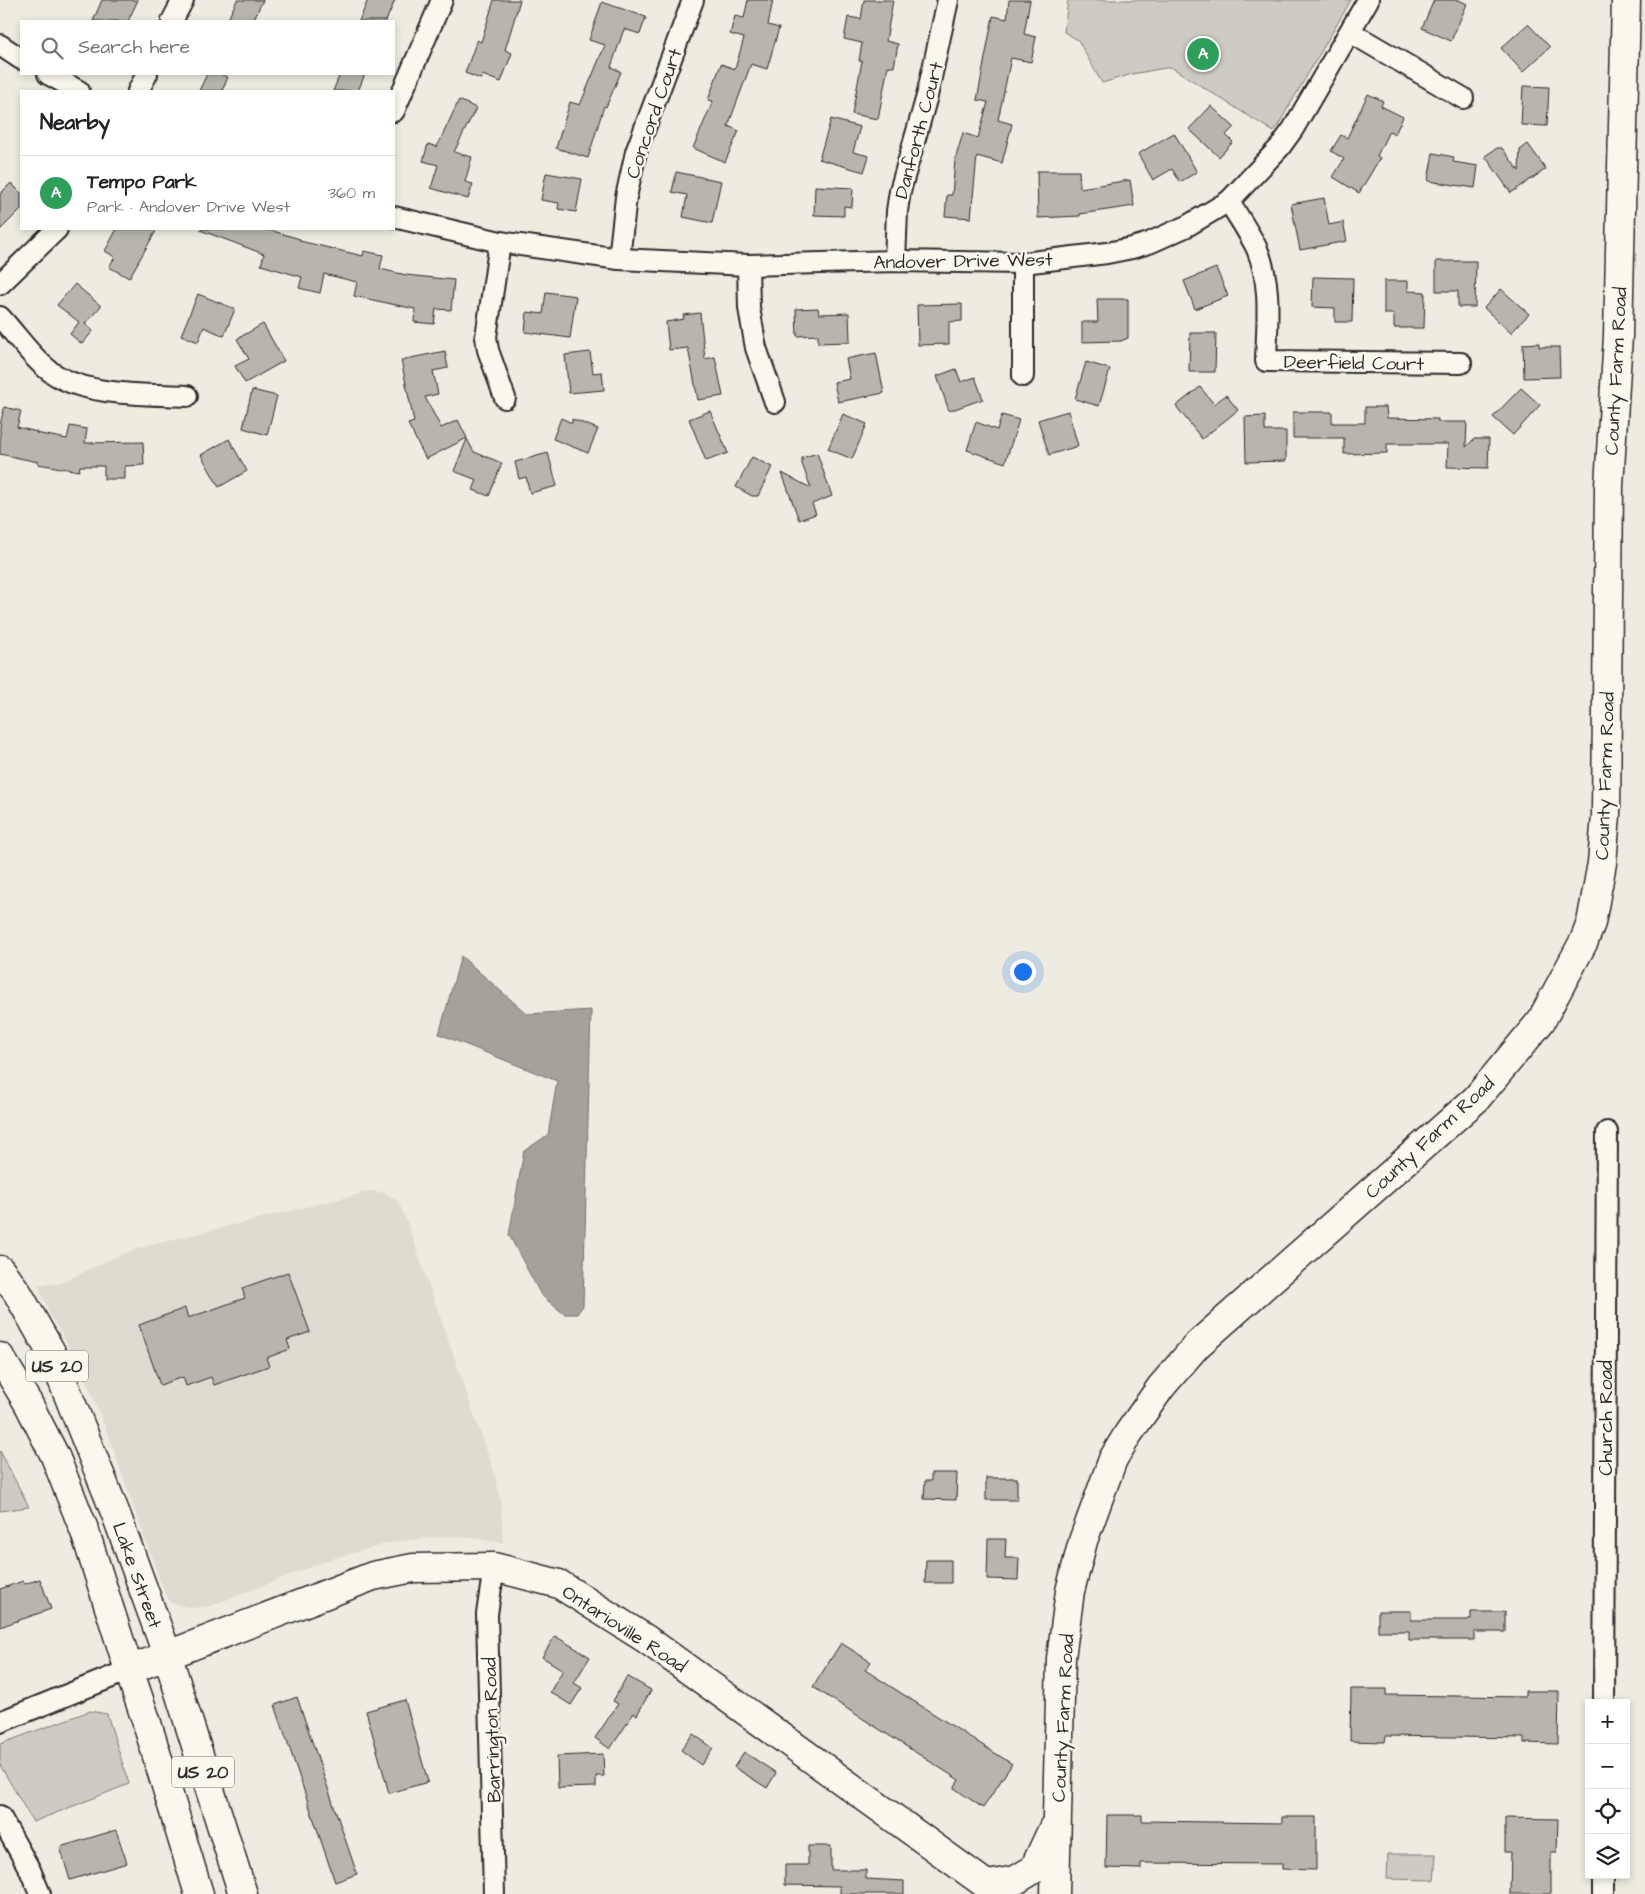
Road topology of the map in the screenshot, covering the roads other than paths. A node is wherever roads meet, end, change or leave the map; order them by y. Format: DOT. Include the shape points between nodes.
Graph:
graph roads {
  1 [pos="183,0"];
  2 [pos="442,0"];
  3 [pos="693,0"];
  4 [pos="948,0"];
  5 [pos="1368,0"];
  6 [pos="1626,0"];
  7 [pos="173,20"];
  8 [pos="1350,32"];
  9 [pos="0,45"];
  10 [pos="20,58"];
  11 [pos="50,75"];
  12 [pos="146,75"];
  13 [pos="77,90"];
  14 [pos="139,90"];
  15 [pos="1463,98"];
  16 [pos="395,109"];
  17 [pos="1229,201"];
  18 [pos="395,217"];
  19 [pos="56,230"];
  20 [pos="500,242"];
  21 [pos="619,259"];
  22 [pos="895,261"];
  23 [pos="1023,263"];
  24 [pos="748,266"];
  25 [pos="0,284"];
  26 [pos="0,317"];
  27 [pos="1461,363"];
  28 [pos="1023,376"];
  29 [pos="187,396"];
  30 [pos="505,398"];
  31 [pos="775,402"];
  32 [pos="1607,1132"];
  33 [pos="0,1270"];
  34 [pos="0,1357"];
  35 [pos="494,1567"];
  36 [pos="167,1654"];
  37 [pos="129,1670"];
  38 [pos="1604,1699"];
  39 [pos="0,1722"];
  40 [pos="0,1816"];
  41 [pos="1057,1820"];
  42 [pos="1603,1879"];
  43 [pos="986,1888"];
  44 [pos="40,1894"];
  45 [pos="199,1894"];
  46 [pos="242,1894"];
  47 [pos="494,1894"];
  48 [pos="1055,1894"];
  49 [pos="1603,1894"];
  1 -- 7 [label="street"];
  2 -- 16 [label="street"];
  3 -- 21 [label="street, Concord Court" via="636,152 626,197"];
  4 -- 22 [label="street, Danforth Court" via="927,96 900,191"];
  5 -- 8 [label="street, Andover Drive West"];
  6 -- 41 [label="main road, County Farm Road" via="1618,336 1608,486 1606,815 1602,863 1591,923 1541,1020 1476,1099 1197,1345 1161,1387 1113,1459 1083,1541 1070,1591 1061,1658"];
  8 -- 15 [label="street"];
  8 -- 17 [label="street, Andover Drive West" via="1289,135"];
  9 -- 10 [label="street"];
  11 -- 13 [label="street"];
  12 -- 14 [label="street"];
  17 -- 23 [label="street, Andover Drive West" via="1187,226 1149,242 1107,253"];
  17 -- 27 [label="street, Deerfield Court" via="1257,248 1264,272 1268,302 1266,361"];
  18 -- 20 [label="street, Andover Drive West"];
  19 -- 25 [label="street"];
  20 -- 21 [label="street, Andover Drive West"];
  20 -- 30 [label="street" via="486,337"];
  21 -- 24 [label="street, Andover Drive West"];
  22 -- 23 [label="street, Andover Drive West"];
  22 -- 24 [label="street, Andover Drive West"];
  23 -- 28 [label="street"];
  24 -- 31 [label="street" via="749,308 756,348"];
  26 -- 29 [label="street" via="47,369 67,380 89,388 127,394"];
  32 -- 38 [label="street, Church Road"];
  33 -- 36 [label="main road, Lake Street / US 20" via="51,1352 117,1516"];
  34 -- 37 [label="main road, Lake Street / US 20" via="55,1456 85,1532"];
  35 -- 36 [label="main road, Ontarioville Road" via="412,1568 372,1576"];
  35 -- 43 [label="main road, Ontarioville Road" via="559,1584 608,1614"];
  35 -- 47 [label="street, Barrington Road" via="487,1614"];
  36 -- 37 [label="main road, Ontarioville Road"];
  36 -- 46 [label="main road, Lake Street / US 20"];
  37 -- 39 [label="street"];
  37 -- 45 [label="main road, Lake Street / US 20"];
  40 -- 44 [label="street"];
  41 -- 43 [label="main road" via="1034,1869 1016,1880"];
  41 -- 48 [label="main road, County Farm Road"];
  42 -- 49 [label="street"];
}
